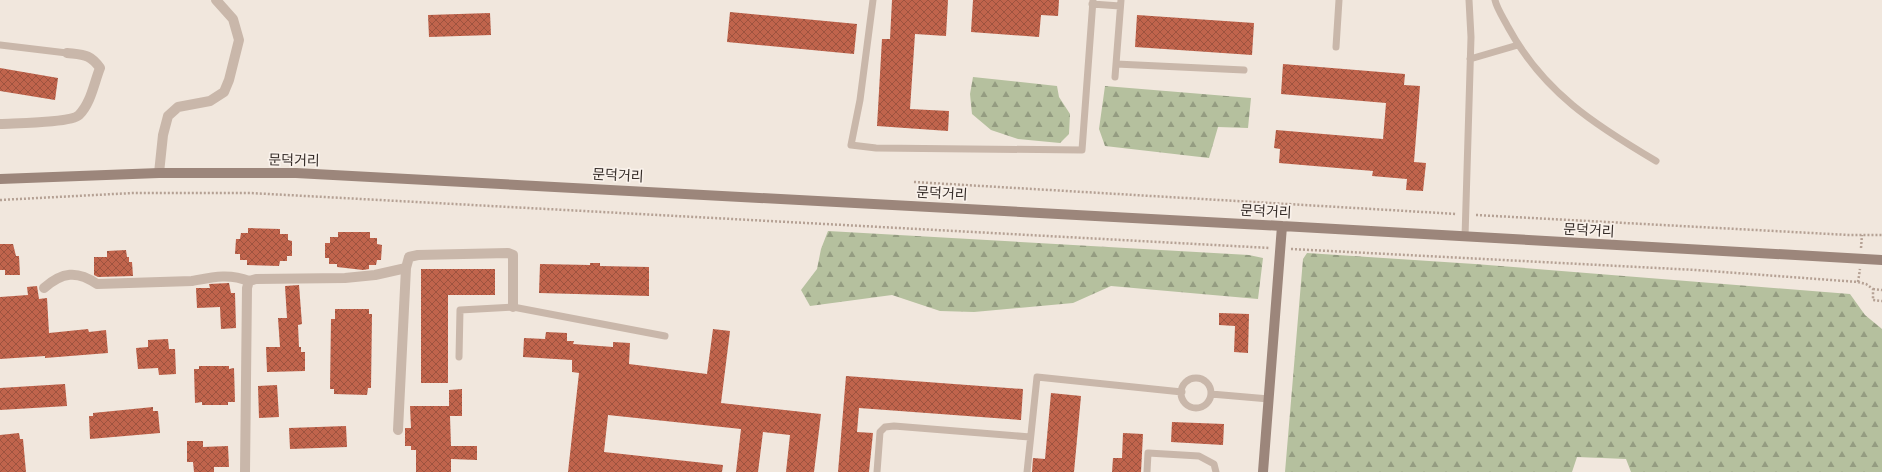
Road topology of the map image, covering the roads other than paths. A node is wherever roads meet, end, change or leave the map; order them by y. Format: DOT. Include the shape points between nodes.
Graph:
graph roads {
  1 [pos="216,0"];
  2 [pos="874,0"];
  3 [pos="1339,0"];
  4 [pos="1469,0"];
  5 [pos="1495,0"];
  6 [pos="1093,2"];
  7 [pos="1121,3"];
  8 [pos="0,45"];
  9 [pos="1518,45"];
  10 [pos="1336,46"];
  11 [pos="67,53"];
  12 [pos="1470,59"];
  13 [pos="1116,64"];
  14 [pos="1244,70"];
  15 [pos="1115,77"];
  16 [pos="0,124"];
  17 [pos="1656,161"];
  18 [pos="159,173"];
  19 [pos="0,179"];
  20 [pos="1282,226"];
  21 [pos="1465,237"];
  22 [pos="1882,260"];
  23 [pos="406,268"];
  24 [pos="249,281"];
  25 [pos="44,288"];
  26 [pos="513,307"];
  27 [pos="665,336"];
  28 [pos="459,357"];
  29 [pos="1182,392"];
  30 [pos="1211,394"];
  31 [pos="1269,399"];
  32 [pos="398,430"];
  33 [pos="1030,437"];
  34 [pos="245,472"];
  35 [pos="877,472"];
  36 [pos="1027,472"];
  37 [pos="1148,472"];
  38 [pos="1216,472"];
  39 [pos="1263,472"];
  1 -- 18 [label="street" via="233,19 239,40 229,80 224,92 210,101 178,107 168,116"];
  2 -- 6 [label="lane" via="851,145 876,148 1082,150"];
  3 -- 10 [label="lane"];
  4 -- 12 [label="lane"];
  5 -- 9 [label="lane"];
  6 -- 7 [label="lane"];
  7 -- 13 [label="lane"];
  8 -- 11 [label="lane"];
  9 -- 12 [label="lane"];
  9 -- 17 [label="lane" via="1567,102 1605,130"];
  11 -- 16 [label="street" via="93,58 100,68 86,105 78,117"];
  12 -- 21 [label="lane"];
  13 -- 14 [label="lane"];
  13 -- 15 [label="lane"];
  18 -- 19 [label="main road, 문덕거리"];
  18 -- 20 [label="main road, 문덕거리" via="319,174"];
  20 -- 21 [label="main road, 문덕거리"];
  20 -- 31 [label="main road"];
  21 -- 22 [label="main road, 문덕거리"];
  23 -- 24 [label="street" via="345,278"];
  23 -- 26 [label="street" via="409,257 418,255 508,253 513,255"];
  23 -- 32 [label="street"];
  24 -- 25 [label="street" via="235,276 192,281 97,284 86,276 69,274 55,279"];
  24 -- 34 [label="street"];
  26 -- 27 [label="lane"];
  26 -- 28 [label="lane" via="460,310"];
  29 -- 30 [label="lane" via="1182,397 1188,405 1198,407 1207,403"];
  29 -- 30 [label="lane" via="1190,379 1200,378 1208,384"];
  29 -- 33 [label="lane" via="1037,377"];
  30 -- 31 [label="lane"];
  31 -- 39 [label="main road"];
  33 -- 35 [label="lane" via="894,426 885,428 880,432"];
  33 -- 36 [label="lane"];
  37 -- 38 [label="lane" via="1148,453 1198,456 1214,464"];
}
